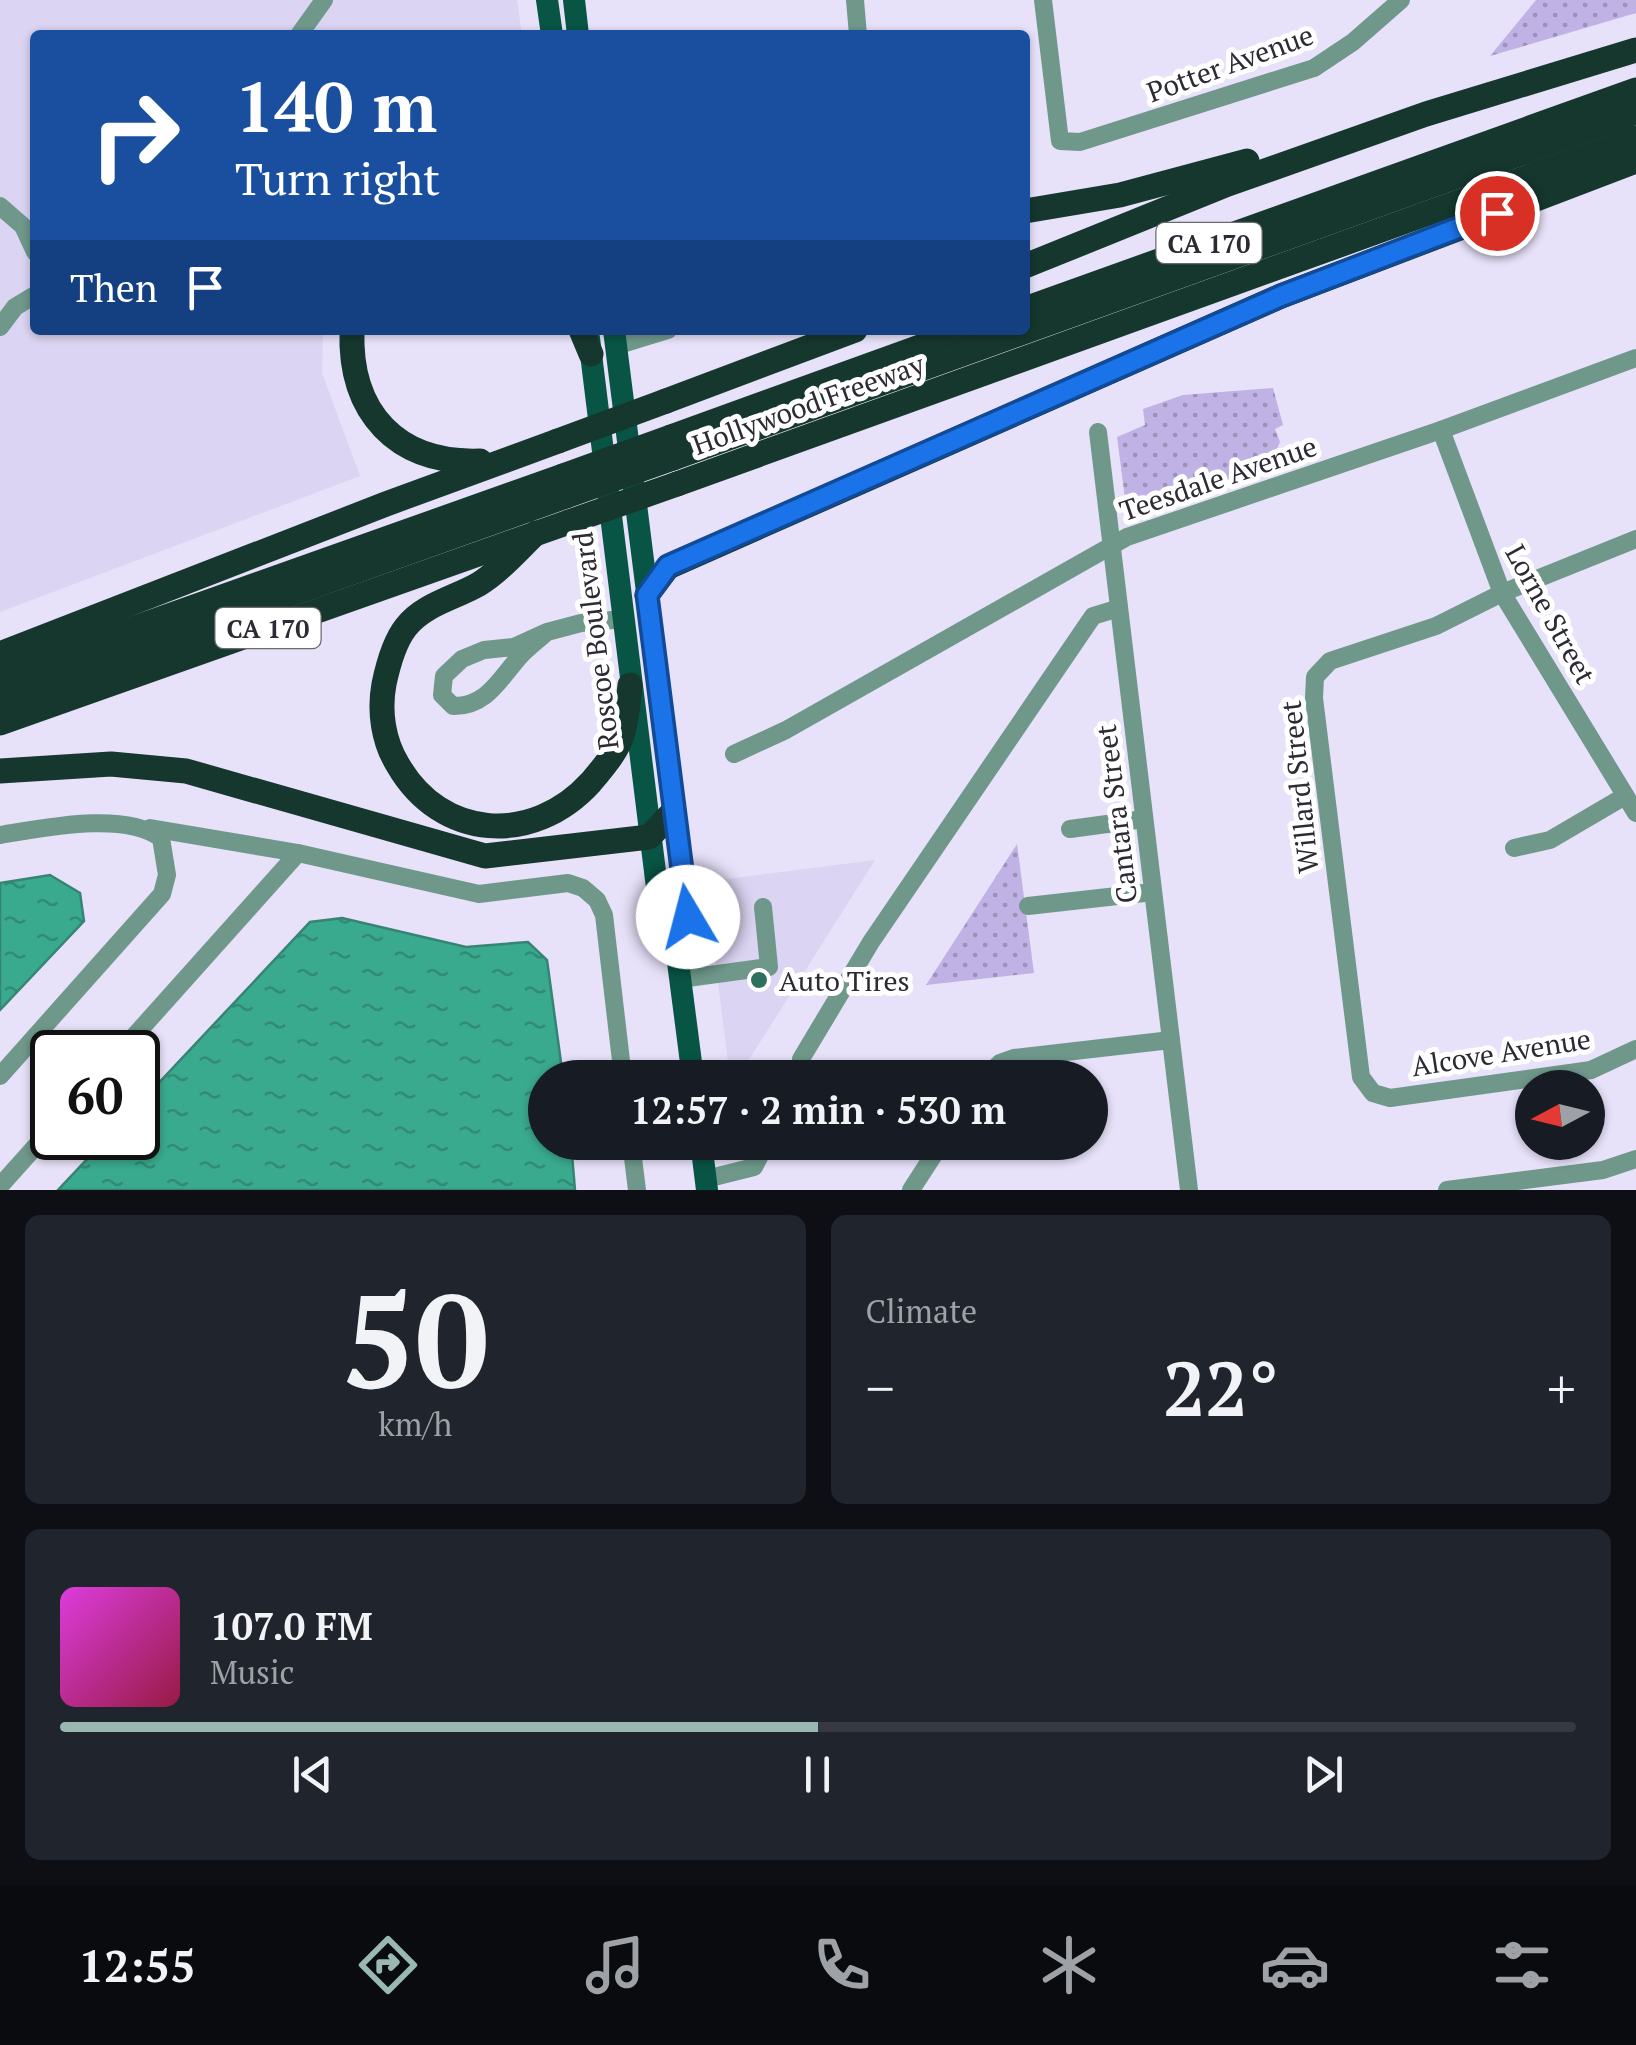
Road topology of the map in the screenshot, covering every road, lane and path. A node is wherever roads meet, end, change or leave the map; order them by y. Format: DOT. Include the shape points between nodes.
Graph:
graph roads {
  1 [pos="324,0"];
  2 [pos="548,0"];
  3 [pos="574,0"];
  4 [pos="855,0"];
  5 [pos="1043,0"];
  6 [pos="1399,1"];
  7 [pos="303,30"];
  8 [pos="551,30"];
  9 [pos="577,30"];
  10 [pos="858,30"];
  11 [pos="1636,50"];
  12 [pos="1636,90"];
  13 [pos="1636,112"];
  14 [pos="1426,114"];
  15 [pos="1636,124"];
  16 [pos="1636,138"];
  17 [pos="1636,161"];
  18 [pos="0,206"];
  19 [pos="1030,210"];
  20 [pos="30,241"];
  21 [pos="1030,264"];
  22 [pos="30,298"];
  23 [pos="1030,307"];
  24 [pos="0,327"];
  25 [pos="1030,332"];
  26 [pos="352,335"];
  27 [pos="624,335"];
  28 [pos="795,335"];
  29 [pos="843,335"];
  30 [pos="956,335"];
  31 [pos="1023,335"];
  32 [pos="598,338"];
  33 [pos="1636,358"];
  34 [pos="666,401"];
  35 [pos="1440,430"];
  36 [pos="1098,432"];
  37 [pos="558,441"];
  38 [pos="674,462"];
  39 [pos="566,501"];
  40 [pos="536,534"];
  41 [pos="1636,540"];
  42 [pos="1112,546"];
  43 [pos="1502,593"];
  44 [pos="647,595"];
  45 [pos="1119,608"];
  46 [pos="622,620"];
  47 [pos="547,632"];
  48 [pos="0,654"];
  49 [pos="0,676"];
  50 [pos="630,685"];
  51 [pos="0,698"];
  52 [pos="0,710"];
  53 [pos="0,723"];
  54 [pos="734,754"];
  55 [pos="0,772"];
  56 [pos="1625,796"];
  57 [pos="674,811"];
  58 [pos="1636,814"];
  59 [pos="1144,820"];
  60 [pos="144,827"];
  61 [pos="1070,829"];
  62 [pos="0,835"];
  63 [pos="649,837"];
  64 [pos="1514,848"];
  65 [pos="298,853"];
  66 [pos="1153,892"];
  67 [pos="1028,906"];
  68 [pos="763,907"];
  69 [pos="675,940"];
  70 [pos="680,979"];
  71 [pos="140,1030"];
  72 [pos="1171,1040"];
  73 [pos="1636,1050"];
  74 [pos="622,1060"];
  75 [pos="691,1060"];
  76 [pos="801,1060"];
  77 [pos="1008,1060"];
  78 [pos="0,1076"];
  79 [pos="1373,1093"];
  80 [pos="30,1153"];
  81 [pos="1636,1159"];
  82 [pos="633,1160"];
  83 [pos="757,1160"];
  84 [pos="930,1160"];
  85 [pos="707,1184"];
  86 [pos="0,1186"];
  87 [pos="637,1190"];
  88 [pos="911,1190"];
  89 [pos="1190,1190"];
  90 [pos="1448,1190"];
  1 -- 7 [label="street"];
  2 -- 8 [label="main road"];
  3 -- 9 [label="main road"];
  4 -- 10 [label="street"];
  5 -- 6 [label="street, Potter Avenue" via="1060,141 1080,142 1314,68"];
  11 -- 14 [label="highway"];
  12 -- 23 [label="highway, CA 170"];
  13 -- 25 [label="highway"];
  14 -- 19 [label="highway" via="1120,195"];
  14 -- 21 [label="highway"];
  15 -- 38 [label="highway"];
  16 -- 38 [label="highway, Hollywood Freeway / CA 170"];
  17 -- 44 [label="highway" via="1281,296 1121,366 668,566"];
  18 -- 20 [label="street"];
  22 -- 24 [label="street"];
  26 -- 37 [label="highway" via="358,388 372,416 420,454 481,461"];
  27 -- 32 [label="street"];
  28 -- 34 [label="highway"];
  29 -- 34 [label="highway"];
  30 -- 38 [label="highway, Hollywood Freeway / CA 170"];
  31 -- 38 [label="highway"];
  32 -- 44 [label="main road, Roscoe Boulevard"];
  32 -- 46 [label="main road, Roscoe Boulevard"];
  33 -- 35 [label="street, Teesdale Avenue"];
  34 -- 37 [label="highway, bridge"];
  35 -- 42 [label="street, Teesdale Avenue"];
  35 -- 43 [label="street, Lorne Street"];
  36 -- 42 [label="street, Cantara Street"];
  37 -- 48 [label="highway"];
  38 -- 39 [label="highway, Hollywood Freeway / CA 170, bridge"];
  38 -- 39 [label="highway, Hollywood Freeway / CA 170, bridge"];
  39 -- 40 [label="highway, Hollywood Freeway / CA 170"];
  39 -- 49 [label="highway, Hollywood Freeway / CA 170"];
  39 -- 51 [label="highway"];
  39 -- 52 [label="highway"];
  40 -- 50 [label="highway" via="481,583 406,626 394,649 382,715 392,756 409,784 428,804 476,825 518,823 556,810 604,768 621,739"];
  40 -- 53 [label="highway, Hollywood Freeway / CA 170"];
  41 -- 43 [label="street, Willard Street"];
  42 -- 45 [label="street, Cantara Street"];
  42 -- 54 [label="street, Teesdale Avenue"];
  43 -- 56 [label="street, Lorne Street"];
  43 -- 79 [label="street, Willard Street" via="1436,626 1330,661 1316,677 1361,1077"];
  44 -- 57 [label="main road, Roscoe Boulevard"];
  45 -- 59 [label="street, Cantara Street"];
  45 -- 76 [label="street" via="1094,616 870,942"];
  46 -- 47 [label="street"];
  46 -- 50 [label="main road, Roscoe Boulevard"];
  47 -- 47 [label="street" via="462,660 444,676 442,695 453,706 483,697"];
  50 -- 63 [label="main road, Roscoe Boulevard"];
  55 -- 63 [label="highway" via="111,764 186,772 485,856"];
  56 -- 58 [label="street, Lorne Street"];
  56 -- 64 [label="street" via="1550,840"];
  57 -- 63 [label="highway"];
  57 -- 69 [label="main road, Roscoe Boulevard" via="688,917"];
  59 -- 61 [label="street"];
  59 -- 66 [label="street, Cantara Street"];
  60 -- 62 [label="street" via="50,827"];
  60 -- 65 [label="street"];
  60 -- 78 [label="street" via="160,838 166,856 162,894"];
  63 -- 69 [label="main road, Roscoe Boulevard" via="660,920"];
  65 -- 71 [label="street"];
  65 -- 74 [label="street" via="478,894 568,883 582,888 604,915"];
  66 -- 67 [label="street"];
  66 -- 72 [label="street, Cantara Street"];
  68 -- 70 [label="street" via="770,967"];
  69 -- 70 [label="main road, Roscoe Boulevard"];
  70 -- 75 [label="main road, Roscoe Boulevard"];
  72 -- 77 [label="street"];
  72 -- 89 [label="street, Cantara Street"];
  73 -- 79 [label="street, Alcove Avenue" via="1591,1070 1390,1098"];
  80 -- 86 [label="street"];
  81 -- 90 [label="street" via="1603,1170"];
  82 -- 87 [label="street"];
  83 -- 85 [label="street"];
  84 -- 88 [label="street"];
}
